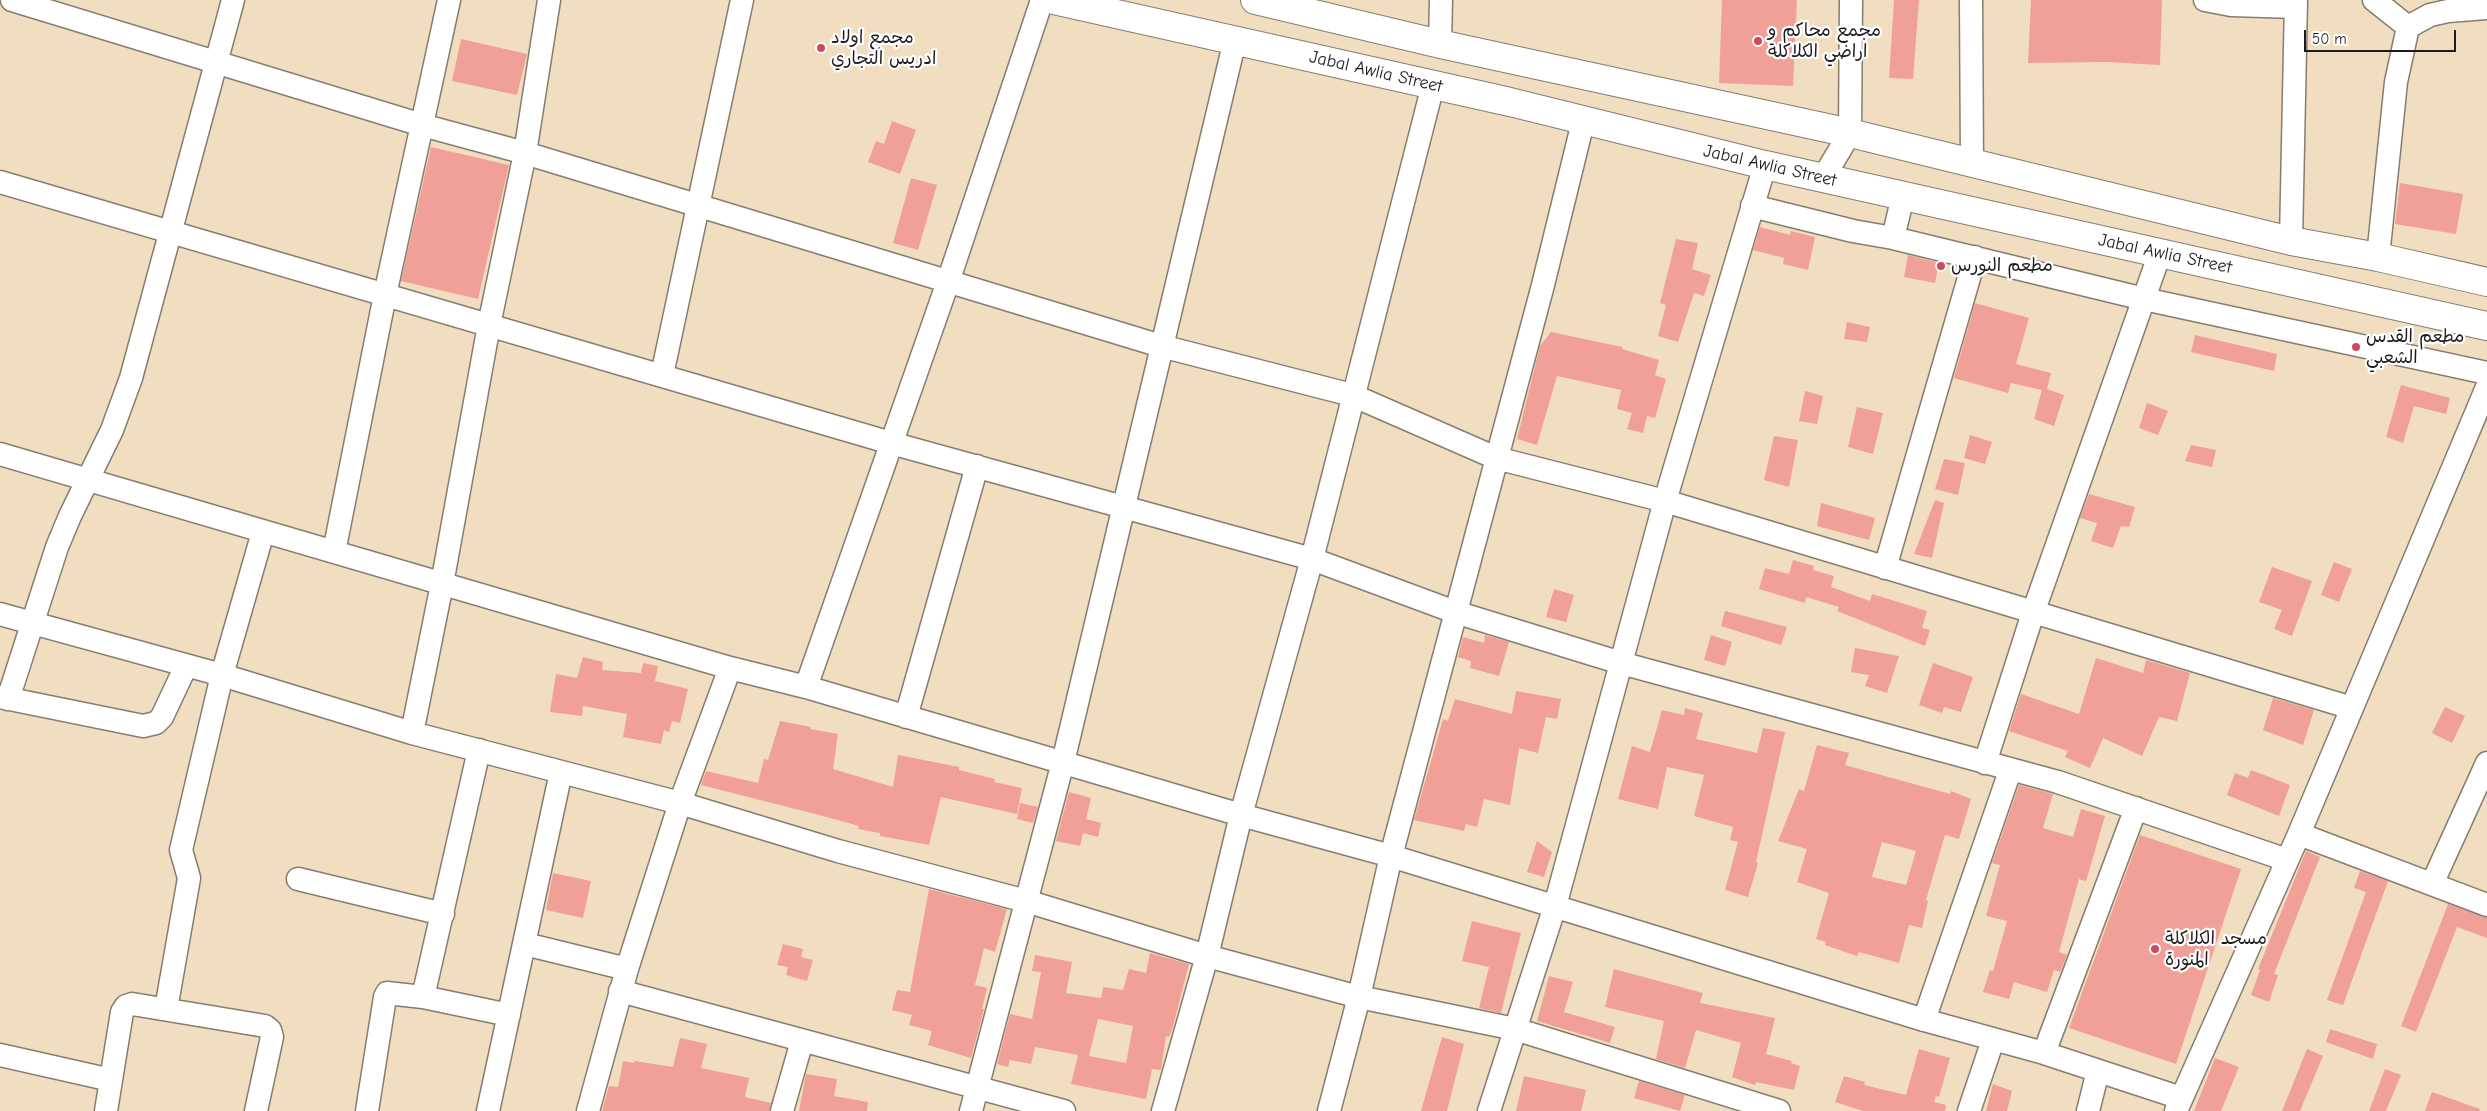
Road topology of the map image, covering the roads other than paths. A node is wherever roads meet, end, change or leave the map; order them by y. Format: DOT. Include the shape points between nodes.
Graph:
graph roads {
  1 [pos="12,0"];
  2 [pos="233,0"];
  3 [pos="449,0"];
  4 [pos="549,0"];
  5 [pos="742,0"];
  6 [pos="1042,0"];
  7 [pos="1054,0"];
  8 [pos="1255,0"];
  9 [pos="1442,0"];
  10 [pos="1851,0"];
  11 [pos="1970,0"];
  12 [pos="2206,0"];
  13 [pos="2374,0"];
  14 [pos="1084,3"];
  15 [pos="2296,4"];
  16 [pos="2487,8"];
  17 [pos="2408,27"];
  18 [pos="1235,40"];
  19 [pos="1440,44"];
  20 [pos="218,62"];
  21 [pos="1433,85"];
  22 [pos="1583,122"];
  23 [pos="422,125"];
  24 [pos="1850,133"];
  25 [pos="525,154"];
  26 [pos="1972,164"];
  27 [pos="1765,165"];
  28 [pos="1823,178"];
  29 [pos="0,182"];
  30 [pos="1903,196"];
  31 [pos="1752,206"];
  32 [pos="697,207"];
  33 [pos="172,232"];
  34 [pos="1893,238"];
  35 [pos="2292,242"];
  36 [pos="2160,253"];
  37 [pos="1975,257"];
  38 [pos="2378,257"];
  39 [pos="948,282"];
  40 [pos="2487,282"];
  41 [pos="385,295"];
  42 [pos="2144,299"];
  43 [pos="489,325"];
  44 [pos="2487,326"];
  45 [pos="1161,346"];
  46 [pos="2487,373"];
  47 [pos="662,375"];
  48 [pos="2487,387"];
  49 [pos="1352,396"];
  50 [pos="891,443"];
  51 [pos="0,454"];
  52 [pos="1496,458"];
  53 [pos="977,466"];
  54 [pos="89,480"];
  55 [pos="1665,501"];
  56 [pos="1125,508"];
  57 [pos="263,532"];
  58 [pos="334,552"];
  59 [pos="1312,559"];
  60 [pos="1885,568"];
  61 [pos="442,584"];
  62 [pos="1455,612"];
  63 [pos="2033,613"];
  64 [pos="0,614"];
  65 [pos="33,622"];
  66 [pos="1621,662"];
  67 [pos="186,666"];
  68 [pos="730,668"];
  69 [pos="222,675"];
  70 [pos="806,687"];
  71 [pos="4,698"];
  72 [pos="2352,708"];
  73 [pos="906,716"];
  74 [pos="412,733"];
  75 [pos="478,750"];
  76 [pos="1063,762"];
  77 [pos="1985,763"];
  78 [pos="2487,763"];
  79 [pos="2010,771"];
  80 [pos="561,772"];
  81 [pos="680,803"];
  82 [pos="2136,808"];
  83 [pos="1241,816"];
  84 [pos="2298,834"];
  85 [pos="1391,856"];
  86 [pos="2287,860"];
  87 [pos="298,879"];
  88 [pos="2432,884"];
  89 [pos="1026,901"];
  90 [pos="2487,905"];
  91 [pos="1555,906"];
  92 [pos="443,914"];
  93 [pos="525,944"];
  94 [pos="1206,956"];
  95 [pos="627,968"];
  96 [pos="620,991"];
  97 [pos="423,997"];
  98 [pos="1359,997"];
  99 [pos="166,1009"];
  100 [pos="509,1014"];
  101 [pos="1924,1020"];
  102 [pos="1515,1029"];
  103 [pos="1993,1040"];
  104 [pos="802,1041"];
  105 [pos="2044,1053"];
  106 [pos="0,1055"];
  107 [pos="2098,1072"];
  108 [pos="111,1080"];
  109 [pos="976,1088"];
  110 [pos="2179,1104"];
  111 [pos="106,1111"];
  112 [pos="256,1111"];
  113 [pos="367,1111"];
  114 [pos="488,1111"];
  115 [pos="588,1111"];
  116 [pos="782,1111"];
  117 [pos="971,1111"];
  118 [pos="1064,1111"];
  119 [pos="1163,1111"];
  120 [pos="1329,1111"];
  121 [pos="1490,1111"];
  122 [pos="1779,1111"];
  123 [pos="1968,1111"];
  124 [pos="2088,1111"];
  1 -- 20 [label="street"];
  2 -- 20 [label="street"];
  3 -- 23 [label="street"];
  4 -- 25 [label="street"];
  5 -- 32 [label="street"];
  6 -- 39 [label="street"];
  7 -- 14 [label="main road, Jabal Awlia Street"];
  8 -- 19 [label="main road"];
  9 -- 19 [label="street"];
  10 -- 24 [label="street"];
  11 -- 26 [label="street"];
  12 -- 15 [label="street" via="2231,5"];
  13 -- 17 [label="street"];
  14 -- 18 [label="main road, Jabal Awlia Street"];
  15 -- 35 [label="street"];
  16 -- 17 [label="street" via="2430,15"];
  17 -- 38 [label="street" via="2396,82"];
  18 -- 21 [label="main road, Jabal Awlia Street"];
  18 -- 45 [label="street"];
  19 -- 24 [label="main road"];
  20 -- 23 [label="street"];
  20 -- 33 [label="street"];
  21 -- 22 [label="main road, Jabal Awlia Street"];
  21 -- 49 [label="street"];
  22 -- 27 [label="main road, Jabal Awlia Street"];
  22 -- 52 [label="street"];
  23 -- 25 [label="street"];
  23 -- 41 [label="street"];
  24 -- 26 [label="main road"];
  24 -- 28 [label="street"];
  25 -- 32 [label="street"];
  25 -- 43 [label="street"];
  26 -- 35 [label="main road"];
  27 -- 28 [label="main road, Jabal Awlia Street"];
  27 -- 31 [label="street"];
  28 -- 30 [label="main road, Jabal Awlia Street"];
  29 -- 33 [label="street"];
  30 -- 34 [label="street"];
  30 -- 36 [label="main road, Jabal Awlia Street"];
  31 -- 34 [label="street"];
  31 -- 55 [label="street"];
  32 -- 39 [label="street"];
  32 -- 47 [label="street"];
  33 -- 41 [label="street"];
  33 -- 54 [label="street" via="131,378"];
  34 -- 37 [label="street"];
  35 -- 38 [label="main road"];
  36 -- 42 [label="street"];
  36 -- 44 [label="main road, Jabal Awlia Street"];
  37 -- 42 [label="street"];
  37 -- 60 [label="street"];
  38 -- 40 [label="main road"];
  39 -- 45 [label="street"];
  39 -- 50 [label="street"];
  41 -- 43 [label="street"];
  41 -- 58 [label="street"];
  42 -- 46 [label="street"];
  42 -- 63 [label="street"];
  43 -- 47 [label="street"];
  43 -- 61 [label="street"];
  45 -- 49 [label="street"];
  45 -- 56 [label="street"];
  47 -- 50 [label="street"];
  48 -- 72 [label="street"];
  49 -- 52 [label="street"];
  49 -- 59 [label="street"];
  50 -- 53 [label="street"];
  50 -- 70 [label="street"];
  51 -- 54 [label="street"];
  52 -- 55 [label="street"];
  52 -- 62 [label="street"];
  53 -- 56 [label="street"];
  53 -- 73 [label="street"];
  54 -- 57 [label="street"];
  54 -- 65 [label="street" via="57,547"];
  55 -- 60 [label="street"];
  55 -- 66 [label="street"];
  56 -- 59 [label="street"];
  56 -- 76 [label="street"];
  57 -- 58 [label="street"];
  57 -- 69 [label="street"];
  58 -- 61 [label="street"];
  59 -- 62 [label="street"];
  59 -- 83 [label="street"];
  60 -- 63 [label="street"];
  61 -- 68 [label="street"];
  61 -- 74 [label="street"];
  62 -- 66 [label="street"];
  62 -- 85 [label="street"];
  63 -- 72 [label="street"];
  63 -- 77 [label="street"];
  64 -- 65 [label="street"];
  65 -- 67 [label="street"];
  65 -- 71 [label="street"];
  66 -- 77 [label="street"];
  66 -- 91 [label="street"];
  67 -- 69 [label="street"];
  67 -- 71 [label="street" via="162,717 156,723 143,726"];
  68 -- 70 [label="street"];
  68 -- 81 [label="street"];
  69 -- 74 [label="street"];
  69 -- 99 [label="street" via="181,850 189,878"];
  70 -- 73 [label="street"];
  72 -- 84 [label="street"];
  73 -- 76 [label="street"];
  74 -- 75 [label="street"];
  75 -- 80 [label="street"];
  75 -- 92 [label="street"];
  76 -- 83 [label="street"];
  76 -- 89 [label="street"];
  77 -- 79 [label="street"];
  78 -- 88 [label="street"];
  79 -- 82 [label="street" via="2058,782"];
  79 -- 101 [label="street"];
  80 -- 81 [label="street"];
  80 -- 93 [label="street"];
  81 -- 89 [label="street" via="838,851"];
  81 -- 95 [label="street"];
  82 -- 86 [label="street"];
  82 -- 105 [label="street"];
  83 -- 85 [label="street"];
  83 -- 94 [label="street"];
  84 -- 86 [label="street"];
  84 -- 88 [label="street"];
  85 -- 91 [label="street"];
  85 -- 98 [label="street"];
  86 -- 110 [label="street"];
  87 -- 92 [label="street"];
  88 -- 90 [label="street"];
  89 -- 94 [label="street"];
  89 -- 109 [label="street"];
  91 -- 101 [label="street"];
  91 -- 102 [label="street"];
  92 -- 97 [label="street"];
  93 -- 95 [label="street"];
  93 -- 100 [label="street"];
  94 -- 98 [label="street"];
  94 -- 119 [label="street"];
  95 -- 96 [label="street"];
  96 -- 104 [label="street"];
  96 -- 115 [label="street"];
  97 -- 100 [label="street"];
  97 -- 113 [label="street" via="392,992 385,997"];
  98 -- 102 [label="street"];
  98 -- 120 [label="street"];
  99 -- 108 [label="street" via="126,1006 122,1012"];
  99 -- 112 [label="street" via="265,1026 270,1030 272,1037"];
  100 -- 114 [label="street"];
  101 -- 103 [label="street"];
  102 -- 121 [label="street"];
  102 -- 122 [label="street"];
  103 -- 105 [label="street"];
  103 -- 123 [label="street"];
  104 -- 109 [label="street"];
  104 -- 116 [label="street"];
  105 -- 107 [label="street"];
  106 -- 108 [label="street"];
  107 -- 110 [label="street"];
  107 -- 124 [label="street"];
  108 -- 111 [label="street"];
  109 -- 117 [label="street"];
  109 -- 118 [label="street"];
}
